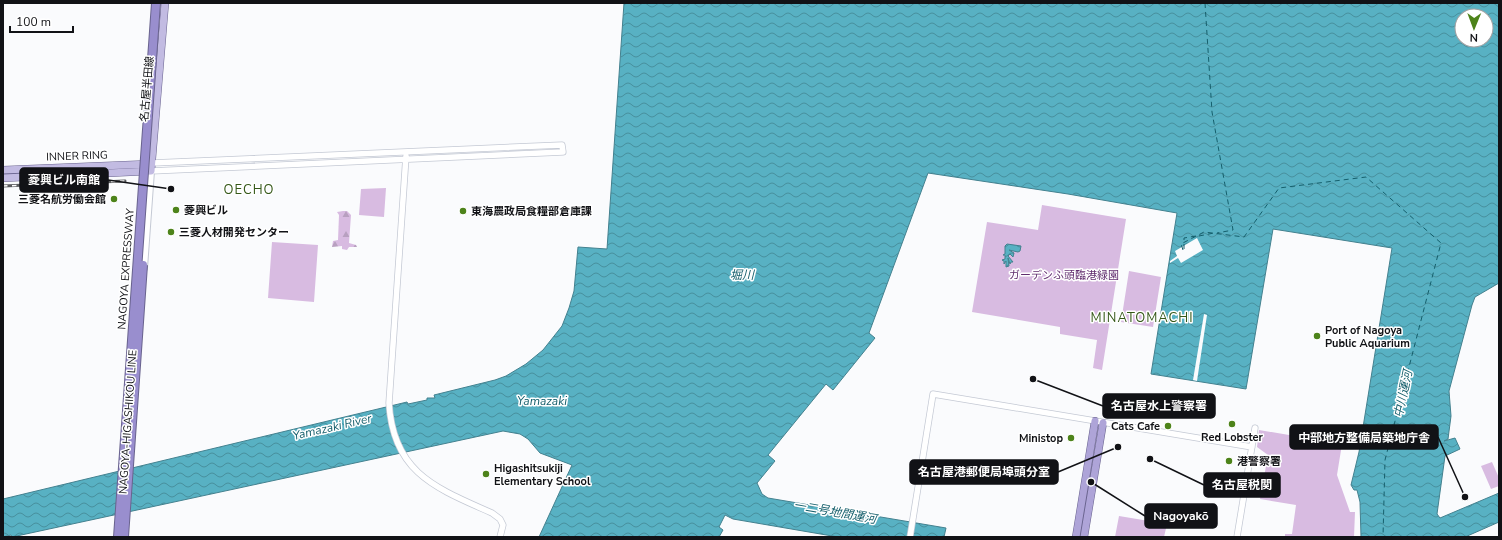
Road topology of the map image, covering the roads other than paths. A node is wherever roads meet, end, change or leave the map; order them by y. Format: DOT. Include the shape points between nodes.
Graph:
graph roads {
  1 [pos="155,3"];
  2 [pos="162,3"];
  3 [pos="165,3"];
  4 [pos="406,152"];
  5 [pos="405,159"];
  6 [pos="149,167"];
  7 [pos="3,170"];
  8 [pos="3,178"];
  9 [pos="1099,422"];
  10 [pos="1255,428"];
  11 [pos="1252,447"];
  12 [pos="121,537"];
  13 [pos="500,537"];
  14 [pos="910,537"];
  15 [pos="1076,537"];
  16 [pos="1084,537"];
  17 [pos="1237,537"];
  1 -- 6 [label="main road, 名古屋半田線"];
  1 -- 12 [label="highway, NAGOYA EXPRESSWAY, bridge"];
  2 -- 12 [label="highway, NAGOYA EXPRESSWAY, bridge"];
  3 -- 6 [label="main road, 名古屋半田線"];
  4 -- 5 [label="street"];
  4 -- 5 [label="street" via="562,144 563,152"];
  4 -- 6 [label="street"];
  5 -- 6 [label="street"];
  5 -- 13 [label="street" via="389,402 393,430 405,455 422,477 435,487 500,519 503,525"];
  6 -- 7 [label="main road, INNER RING"];
  6 -- 8 [label="main road, INNER RING"];
  6 -- 12 [label="main road, NAGOYA-HIGASHIKOU LINE, bridge"];
  9 -- 11 [label="street"];
  9 -- 14 [label="street" via="932,394"];
  9 -- 15 [label="highway"];
  9 -- 16 [label="highway"];
  10 -- 11 [label="street"];
  11 -- 17 [label="street"];
}
